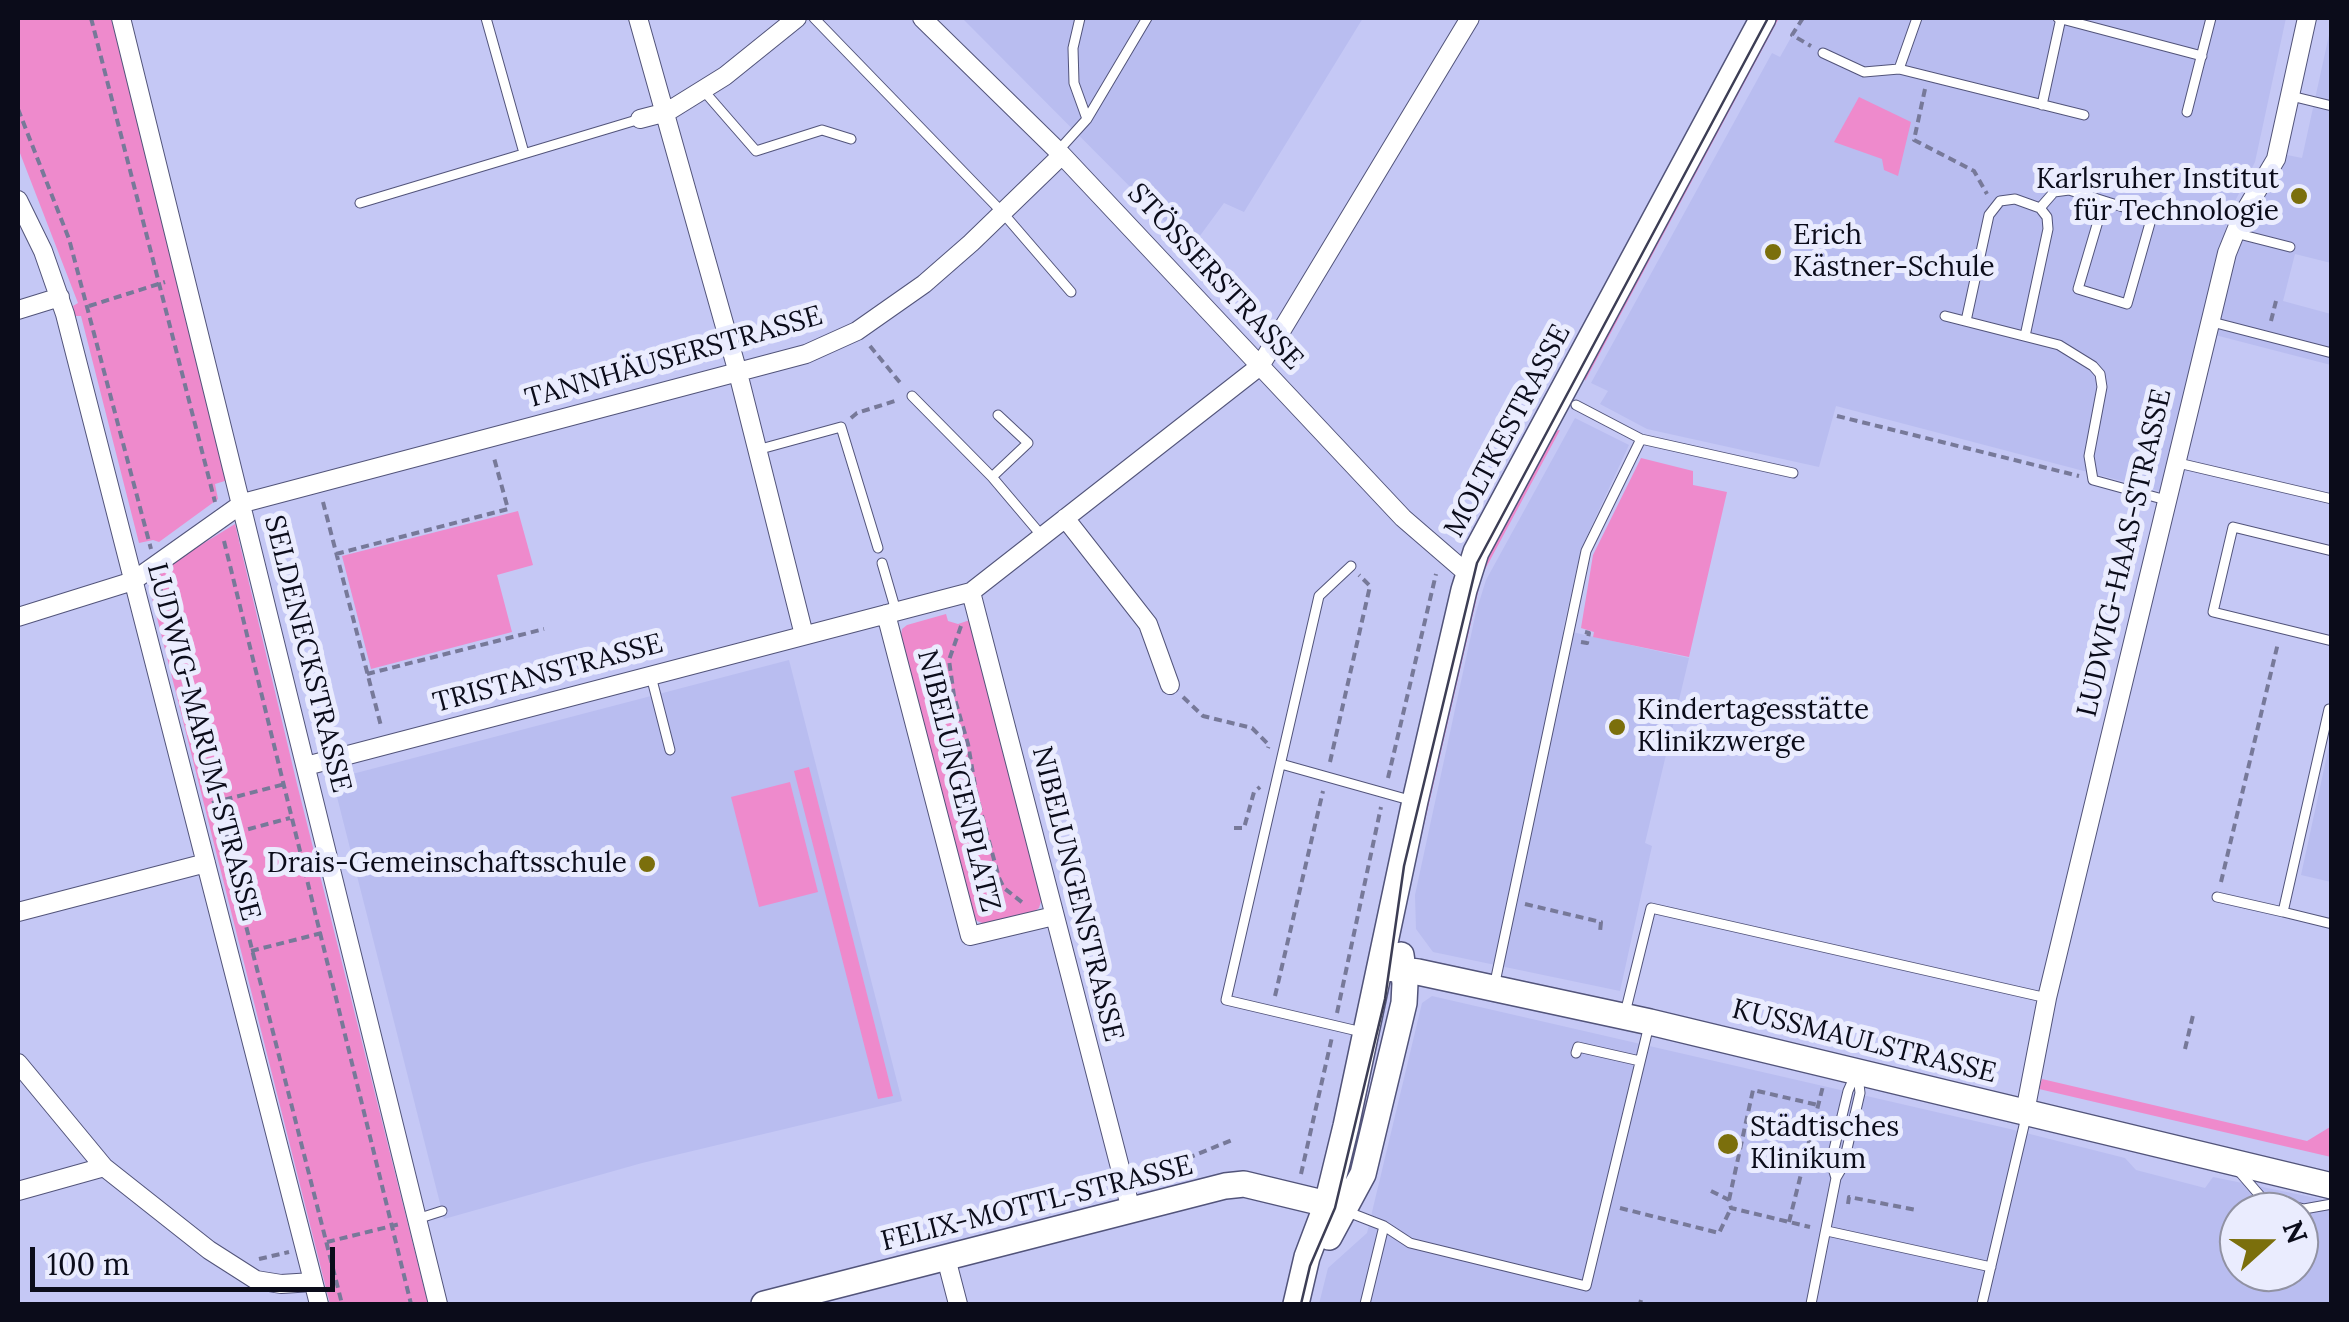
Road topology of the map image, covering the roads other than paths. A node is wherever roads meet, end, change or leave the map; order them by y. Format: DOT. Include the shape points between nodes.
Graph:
graph roads {
  1 [pos="120,18"];
  2 [pos="486,18"];
  3 [pos="638,18"];
  4 [pos="797,18"];
  5 [pos="814,18"];
  6 [pos="922,18"];
  7 [pos="1080,18"];
  8 [pos="1147,18"];
  9 [pos="1470,18"];
  10 [pos="1764,18"];
  11 [pos="1917,18"];
  12 [pos="2060,18"];
  13 [pos="2211,18"];
  14 [pos="2307,18"];
  15 [pos="1824,53"];
  16 [pos="2202,56"];
  17 [pos="1899,69"];
  18 [pos="702,90"];
  19 [pos="2291,96"];
  20 [pos="2042,105"];
  21 [pos="2332,106"];
  22 [pos="667,112"];
  23 [pos="2187,112"];
  24 [pos="2084,116"];
  25 [pos="640,119"];
  26 [pos="1087,119"];
  27 [pos="851,139"];
  28 [pos="524,153"];
  29 [pos="1060,153"];
  30 [pos="18,200"];
  31 [pos="2104,201"];
  32 [pos="360,203"];
  33 [pos="2040,208"];
  34 [pos="1002,212"];
  35 [pos="2234,232"];
  36 [pos="2290,247"];
  37 [pos="1071,292"];
  38 [pos="63,305"];
  39 [pos="18,310"];
  40 [pos="1945,316"];
  41 [pos="1966,321"];
  42 [pos="2209,321"];
  43 [pos="2025,336"];
  44 [pos="2332,353"];
  45 [pos="1260,366"];
  46 [pos="738,374"];
  47 [pos="912,396"];
  48 [pos="1576,405"];
  49 [pos="998,414"];
  50 [pos="1641,439"];
  51 [pos="757,450"];
  52 [pos="2174,462"];
  53 [pos="1793,472"];
  54 [pos="992,477"];
  55 [pos="2332,499"];
  56 [pos="2166,500"];
  57 [pos="243,503"];
  58 [pos="1065,518"];
  59 [pos="1042,536"];
  60 [pos="878,548"];
  61 [pos="2332,551"];
  62 [pos="882,564"];
  63 [pos="1351,566"];
  64 [pos="1468,575"];
  65 [pos="133,581"];
  66 [pos="971,592"];
  67 [pos="891,612"];
  68 [pos="18,617"];
  69 [pos="804,636"];
  70 [pos="2332,641"];
  71 [pos="650,676"];
  72 [pos="1170,685"];
  73 [pos="2329,710"];
  74 [pos="670,750"];
  75 [pos="1281,764"];
  76 [pos="308,773"];
  77 [pos="1416,801"];
  78 [pos="206,863"];
  79 [pos="2217,897"];
  80 [pos="18,912"];
  81 [pos="2283,912"];
  82 [pos="1048,917"];
  83 [pos="2332,924"];
  84 [pos="1392,968"];
  85 [pos="1494,990"];
  86 [pos="2047,998"];
  87 [pos="1624,1016"];
  88 [pos="1650,1022"];
  89 [pos="1366,1033"];
  90 [pos="1576,1053"];
  91 [pos="1640,1061"];
  92 [pos="18,1063"];
  93 [pos="1858,1071"];
  94 [pos="2026,1112"];
  95 [pos="2234,1162"];
  96 [pos="104,1167"];
  97 [pos="2332,1186"];
  98 [pos="18,1191"];
  99 [pos="1325,1204"];
  100 [pos="2332,1204"];
  101 [pos="1130,1210"];
  102 [pos="442,1211"];
  103 [pos="417,1219"];
  104 [pos="1384,1226"];
  105 [pos="1827,1231"];
  106 [pos="946,1258"];
  107 [pos="1991,1267"];
  108 [pos="313,1282"];
  109 [pos="319,1304"];
  110 [pos="438,1304"];
  111 [pos="764,1304"];
  112 [pos="958,1304"];
  113 [pos="1297,1304"];
  114 [pos="1365,1304"];
  115 [pos="1811,1304"];
  116 [pos="1982,1304"];
  1 -- 57 [label="street, SELDENECKSTRASSE"];
  2 -- 28 [label="lane"];
  3 -- 22 [label="street"];
  4 -- 18 [label="street"];
  5 -- 34 [label="lane"];
  6 -- 29 [label="street, STÖSSERSTRASSE"];
  7 -- 26 [label="lane" via="1074,83"];
  8 -- 26 [label="lane"];
  9 -- 45 [label="street"];
  10 -- 64 [label="main road, MOLTKESTRASSE"];
  11 -- 17 [label="lane"];
  12 -- 16 [label="lane"];
  12 -- 20 [label="lane"];
  13 -- 16 [label="lane"];
  14 -- 19 [label="street, LUDWIG-HAAS-STRASSE"];
  15 -- 17 [label="lane" via="1864,72"];
  16 -- 23 [label="lane"];
  17 -- 20 [label="lane"];
  18 -- 22 [label="street"];
  18 -- 27 [label="lane" via="756,150 822,130"];
  19 -- 21 [label="lane"];
  19 -- 35 [label="street, LUDWIG-HAAS-STRASSE" via="2276,159"];
  20 -- 24 [label="lane"];
  22 -- 25 [label="street"];
  22 -- 46 [label="street"];
  25 -- 28 [label="lane"];
  26 -- 29 [label="lane"];
  28 -- 32 [label="lane"];
  29 -- 34 [label="street, TANNHÄUSERSTRASSE"];
  29 -- 45 [label="street, STÖSSERSTRASSE"];
  30 -- 38 [label="street, LUDWIG-MARUM-STRASSE"];
  31 -- 31 [label="lane" via="2078,289 2126,304 2152,216"];
  31 -- 33 [label="lane" via="2069,190 2054,192"];
  33 -- 41 [label="lane" via="2015,198 1994,207"];
  33 -- 43 [label="lane" via="2048,229"];
  34 -- 37 [label="lane"];
  34 -- 46 [label="street, TANNHÄUSERSTRASSE" via="924,284 857,331"];
  35 -- 36 [label="lane"];
  35 -- 42 [label="street, LUDWIG-HAAS-STRASSE"];
  38 -- 39 [label="street"];
  38 -- 65 [label="street, LUDWIG-MARUM-STRASSE"];
  40 -- 41 [label="lane"];
  41 -- 43 [label="lane"];
  42 -- 44 [label="lane"];
  42 -- 52 [label="street, LUDWIG-HAAS-STRASSE"];
  43 -- 56 [label="lane" via="2059,345 2100,374 2089,456 2093,480"];
  45 -- 58 [label="street"];
  45 -- 64 [label="street, STÖSSERSTRASSE" via="1402,518"];
  46 -- 51 [label="street"];
  46 -- 57 [label="street, TANNHÄUSERSTRASSE"];
  47 -- 54 [label="lane"];
  48 -- 50 [label="lane"];
  49 -- 54 [label="lane" via="1028,442"];
  50 -- 53 [label="lane"];
  50 -- 85 [label="lane" via="1586,551"];
  51 -- 60 [label="lane" via="841,427"];
  51 -- 69 [label="street"];
  52 -- 55 [label="lane"];
  52 -- 56 [label="street, LUDWIG-HAAS-STRASSE"];
  54 -- 59 [label="lane"];
  56 -- 86 [label="street, LUDWIG-HAAS-STRASSE"];
  57 -- 65 [label="street, TANNHÄUSERSTRASSE"];
  57 -- 76 [label="street, SELDENECKSTRASSE"];
  58 -- 59 [label="street"];
  58 -- 72 [label="street" via="1148,624"];
  59 -- 66 [label="street"];
  61 -- 70 [label="lane" via="2233,527 2212,612"];
  62 -- 67 [label="lane"];
  63 -- 75 [label="lane" via="1319,596"];
  64 -- 77 [label="main road, MOLTKESTRASSE"];
  65 -- 68 [label="street"];
  65 -- 78 [label="street, LUDWIG-MARUM-STRASSE"];
  66 -- 67 [label="street, TRISTANSTRASSE"];
  66 -- 82 [label="street, NIBELUNGENSTRASSE"];
  67 -- 69 [label="street, TRISTANSTRASSE"];
  67 -- 82 [label="street, NIBELUNGENPLATZ" via="970,936"];
  69 -- 71 [label="street, TRISTANSTRASSE"];
  71 -- 74 [label="lane"];
  71 -- 76 [label="street, TRISTANSTRASSE" via="386,745"];
  73 -- 81 [label="lane"];
  75 -- 77 [label="lane"];
  75 -- 89 [label="lane" via="1226,1000"];
  76 -- 103 [label="street, SELDENECKSTRASSE"];
  77 -- 84 [label="main road, MOLTKESTRASSE" via="1393,906"];
  78 -- 80 [label="street"];
  78 -- 108 [label="street, LUDWIG-MARUM-STRASSE"];
  79 -- 81 [label="lane"];
  81 -- 83 [label="lane"];
  82 -- 101 [label="street, NIBELUNGENSTRASSE"];
  84 -- 85 [label="main road, KUSSMAULSTRASSE"];
  84 -- 89 [label="main road, MOLTKESTRASSE"];
  84 -- 99 [label="main road, MOLTKESTRASSE" via="1404,1002 1362,1174"];
  85 -- 87 [label="main road, KUSSMAULSTRASSE"];
  86 -- 87 [label="lane" via="1651,908"];
  86 -- 94 [label="street, LUDWIG-HAAS-STRASSE"];
  87 -- 88 [label="main road, KUSSMAULSTRASSE"];
  88 -- 91 [label="lane"];
  88 -- 93 [label="main road, KUSSMAULSTRASSE"];
  89 -- 99 [label="main road, MOLTKESTRASSE"];
  90 -- 91 [label="lane" via="1578,1046"];
  91 -- 104 [label="lane" via="1586,1286 1410,1243"];
  92 -- 96 [label="street"];
  93 -- 94 [label="main road, KUSSMAULSTRASSE"];
  93 -- 105 [label="lane" via="1831,1162 1836,1178"];
  94 -- 95 [label="main road, KUSSMAULSTRASSE"];
  94 -- 107 [label="lane"];
  95 -- 97 [label="main road, KUSSMAULSTRASSE"];
  95 -- 100 [label="lane" via="2262,1198 2304,1209"];
  96 -- 98 [label="street"];
  96 -- 108 [label="street" via="256,1280"];
  99 -- 101 [label="main road, FELIX-MOTTL-STRASSE" via="1244,1184"];
  99 -- 104 [label="lane"];
  99 -- 113 [label="main road, MOLTKESTRASSE"];
  101 -- 106 [label="main road, FELIX-MOTTL-STRASSE"];
  102 -- 103 [label="lane"];
  103 -- 110 [label="street, SELDENECKSTRASSE"];
  104 -- 114 [label="lane"];
  105 -- 107 [label="lane"];
  105 -- 115 [label="lane"];
  106 -- 111 [label="main road, FELIX-MOTTL-STRASSE"];
  106 -- 112 [label="street"];
  107 -- 116 [label="lane"];
  108 -- 109 [label="street, LUDWIG-MARUM-STRASSE"];
}
